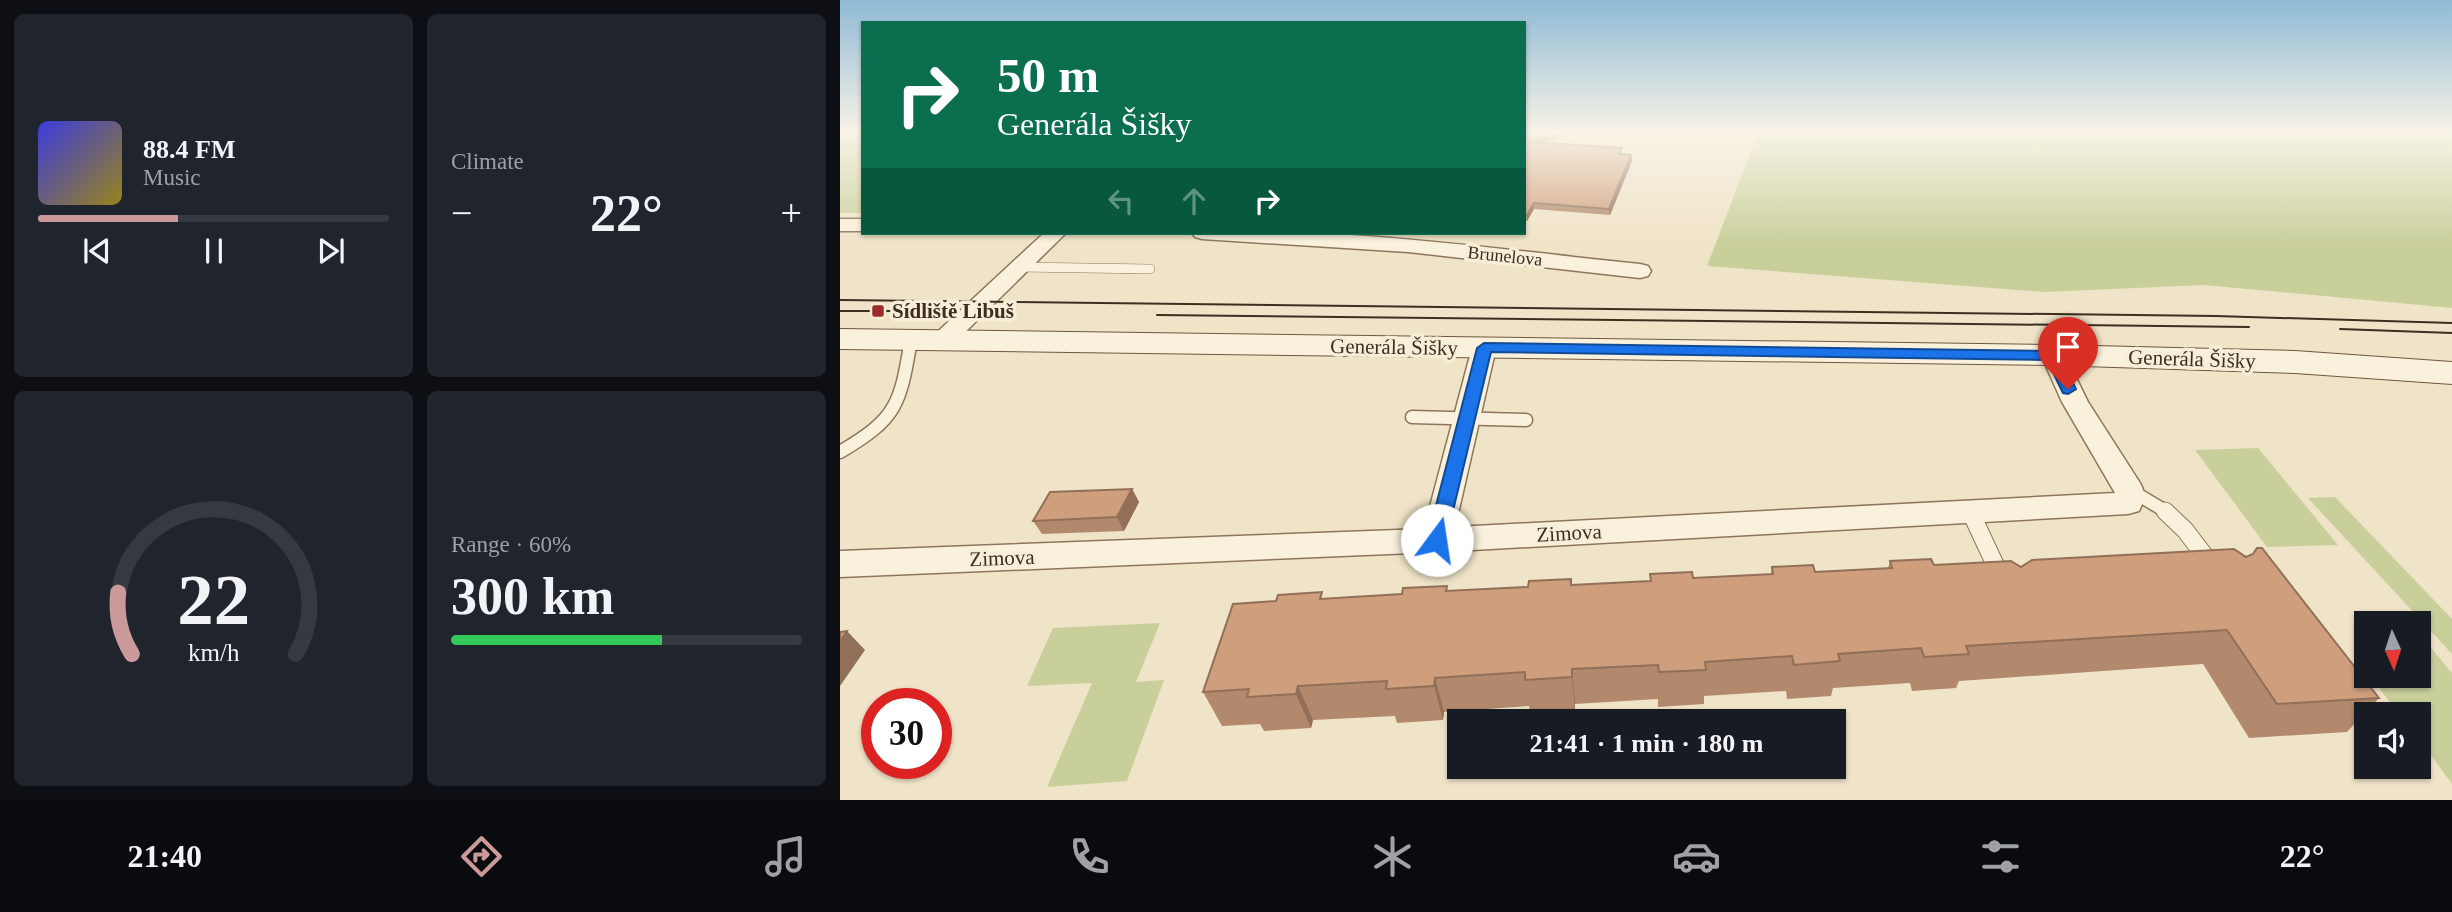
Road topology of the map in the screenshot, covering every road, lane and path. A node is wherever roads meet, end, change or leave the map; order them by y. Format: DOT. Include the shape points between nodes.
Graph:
graph roads {
  1 [pos="840,225"];
  2 [pos="861,225"];
  3 [pos="1054,235"];
  4 [pos="1234,235"];
  5 [pos="1020,267"];
  6 [pos="1150,269"];
  7 [pos="1640,271"];
  8 [pos="840,340"];
  9 [pos="927,340"];
  10 [pos="1484,348"];
  11 [pos="2053,355"];
  12 [pos="2452,373"];
  13 [pos="1412,417"];
  14 [pos="1466,419"];
  15 [pos="1526,420"];
  16 [pos="840,452"];
  17 [pos="2130,490"];
  18 [pos="1970,511"];
  19 [pos="1437,540"];
  20 [pos="840,564"];
  21 [pos="2223,581"];
  22 [pos="2007,591"];
  1 -- 2 [label="street"];
  3 -- 5 [label="street"];
  4 -- 7 [label="street, Brunelova" via="1408,246"];
  5 -- 6 [label="lane"];
  5 -- 9 [label="street"];
  8 -- 9 [label="main road, Generála Šišky"];
  9 -- 10 [label="main road, Generála Šišky"];
  9 -- 16 [label="lane" via="889,419"];
  10 -- 11 [label="main road, Generála Šišky"];
  10 -- 14 [label="street"];
  11 -- 12 [label="main road, Generála Šišky" via="2295,362"];
  11 -- 17 [label="street" via="2075,402"];
  13 -- 14 [label="lane"];
  14 -- 15 [label="lane"];
  14 -- 19 [label="street"];
  17 -- 18 [label="street, Zimova" via="2128,503"];
  17 -- 21 [label="lane" via="2176,518"];
  18 -- 19 [label="street, Zimova"];
  18 -- 22 [label="lane"];
  19 -- 20 [label="street, Zimova"];
}
